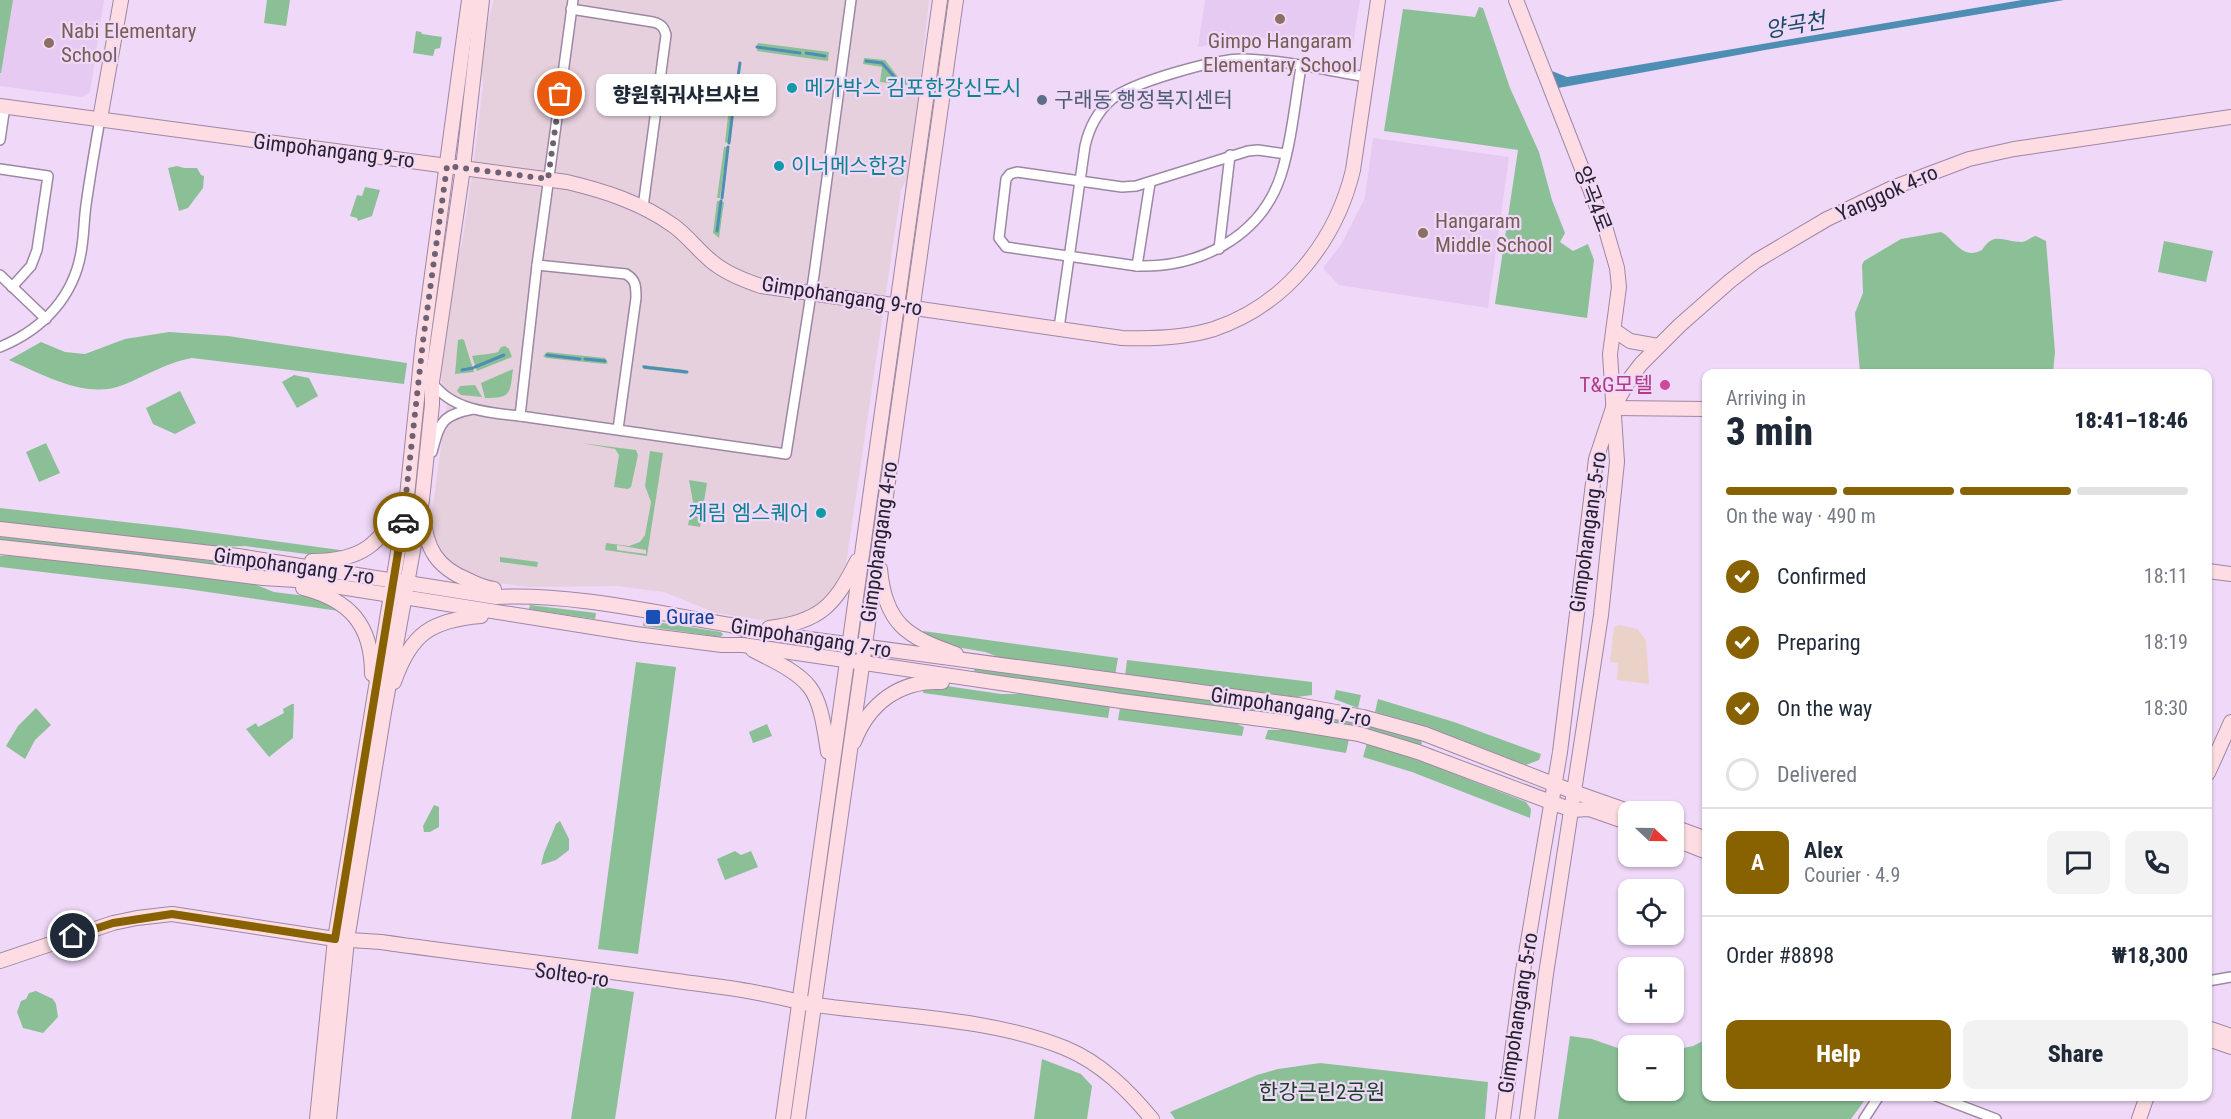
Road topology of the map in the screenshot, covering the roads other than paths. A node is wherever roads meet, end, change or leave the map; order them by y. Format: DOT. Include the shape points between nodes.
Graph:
graph roads {
  1 [pos="121,0"];
  2 [pos="469,0"];
  3 [pos="482,0"];
  4 [pos="851,0"];
  5 [pos="940,0"];
  6 [pos="956,0"];
  7 [pos="1378,0"];
  8 [pos="1516,0"];
  9 [pos="572,5"];
  10 [pos="1301,67"];
  11 [pos="1366,77"];
  12 [pos="2,106"];
  13 [pos="2231,117"];
  14 [pos="100,119"];
  15 [pos="0,140"];
  16 [pos="1286,154"];
  17 [pos="1230,155"];
  18 [pos="447,166"];
  19 [pos="462,168"];
  20 [pos="0,169"];
  21 [pos="548,179"];
  22 [pos="1081,181"];
  23 [pos="1150,183"];
  24 [pos="643,207"];
  25 [pos="1219,249"];
  26 [pos="1071,255"];
  27 [pos="537,265"];
  28 [pos="1137,266"];
  29 [pos="0,275"];
  30 [pos="12,287"];
  31 [pos="811,294"];
  32 [pos="898,306"];
  33 [pos="913,307"];
  34 [pos="46,319"];
  35 [pos="1059,328"];
  36 [pos="1614,330"];
  37 [pos="1658,346"];
  38 [pos="0,347"];
  39 [pos="432,382"];
  40 [pos="1613,408"];
  41 [pos="473,409"];
  42 [pos="1702,409"];
  43 [pos="520,416"];
  44 [pos="618,429"];
  45 [pos="425,474"];
  46 [pos="407,496"];
  47 [pos="422,500"];
  48 [pos="0,529"];
  49 [pos="878,545"];
  50 [pos="0,547"];
  51 [pos="864,548"];
  52 [pos="238,556"];
  53 [pos="2212,572"];
  54 [pos="2231,574"];
  55 [pos="263,578"];
  56 [pos="400,588"];
  57 [pos="529,596"];
  58 [pos="514,616"];
  59 [pos="750,630"];
  60 [pos="743,645"];
  61 [pos="848,645"];
  62 [pos="864,647"];
  63 [pos="846,660"];
  64 [pos="861,662"];
  65 [pos="984,664"];
  66 [pos="1007,684"];
  67 [pos="378,712"];
  68 [pos="2231,722"];
  69 [pos="1560,752"];
  70 [pos="2212,764"];
  71 [pos="830,766"];
  72 [pos="846,768"];
  73 [pos="1526,773"];
  74 [pos="1555,784"];
  75 [pos="1574,792"];
  76 [pos="1552,802"];
  77 [pos="1618,807"];
  78 [pos="1572,810"];
  79 [pos="1618,818"];
  80 [pos="1684,831"];
  81 [pos="1702,838"];
  82 [pos="1684,843"];
  83 [pos="1702,850"];
  84 [pos="341,939"];
  85 [pos="0,961"];
  86 [pos="2231,977"];
  87 [pos="2212,980"];
  88 [pos="799,1002"];
  89 [pos="815,1004"];
  90 [pos="2212,1029"];
  91 [pos="2231,1036"];
  92 [pos="2212,1040"];
  93 [pos="2231,1047"];
  94 [pos="1876,1101"];
  95 [pos="1949,1101"];
  96 [pos="2145,1101"];
  97 [pos="317,1119"];
  98 [pos="328,1119"];
  99 [pos="783,1119"];
  100 [pos="798,1119"];
  101 [pos="1152,1119"];
  102 [pos="1503,1119"];
  103 [pos="1527,1119"];
  104 [pos="1864,1119"];
  105 [pos="1996,1119"];
  106 [pos="2139,1119"];
  1 -- 14 [label="street"];
  2 -- 18 [label="street"];
  3 -- 19 [label="street"];
  4 -- 31 [label="street"];
  5 -- 32 [label="street, Gimpohangang 4-ro"];
  6 -- 33 [label="street, Gimpohangang 4-ro"];
  7 -- 11 [label="street, Gimpohangang 9-ro"];
  8 -- 36 [label="street, 양곡4로" via="1606,230 1619,287"];
  9 -- 21 [label="street"];
  9 -- 24 [label="street" via="661,24 665,29"];
  10 -- 11 [label="street"];
  10 -- 16 [label="street"];
  10 -- 22 [label="street" via="1262,61 1221,61 1120,93 1103,107 1088,132"];
  11 -- 35 [label="street, Gimpohangang 9-ro" via="1347,195 1322,244 1283,288 1240,318 1191,334 1142,339"];
  12 -- 14 [label="street, Gimpohangang 9-ro"];
  12 -- 15 [label="street"];
  13 -- 37 [label="street, Yanggok 4-ro" via="2014,149 1934,171 1852,206 1774,249 1730,281"];
  14 -- 18 [label="street, Gimpohangang 9-ro"];
  14 -- 34 [label="street" via="76,273 63,300"];
  16 -- 17 [label="street" via="1258,150"];
  16 -- 25 [label="street" via="1273,193 1263,209 1237,238"];
  17 -- 23 [label="street"];
  17 -- 25 [label="street"];
  18 -- 19 [label="street, Gimpohangang 9-ro"];
  18 -- 46 [label="street"];
  19 -- 21 [label="street, Gimpohangang 9-ro"];
  19 -- 39 [label="street"];
  20 -- 30 [label="street" via="48,176 34,260"];
  21 -- 24 [label="street, Gimpohangang 9-ro" via="594,188"];
  21 -- 27 [label="street"];
  22 -- 23 [label="street" via="1122,187"];
  22 -- 26 [label="street"];
  22 -- 26 [label="street" via="1017,172 1005,179 998,232 1001,244"];
  23 -- 28 [label="street"];
  24 -- 31 [label="street, Gimpohangang 9-ro" via="674,226 715,265 738,277 761,286"];
  25 -- 28 [label="street" via="1177,264"];
  26 -- 28 [label="street"];
  26 -- 35 [label="street"];
  27 -- 43 [label="street"];
  27 -- 44 [label="street" via="626,274 636,284"];
  29 -- 30 [label="street"];
  30 -- 34 [label="street"];
  31 -- 32 [label="street, Gimpohangang 9-ro"];
  31 -- 44 [label="street" via="786,454"];
  32 -- 33 [label="street, Gimpohangang 9-ro"];
  32 -- 51 [label="street, Gimpohangang 4-ro"];
  33 -- 35 [label="street, Gimpohangang 9-ro"];
  33 -- 49 [label="street, Gimpohangang 4-ro"];
  34 -- 38 [label="street" via="31,332"];
  36 -- 37 [label="street" via="1630,341"];
  36 -- 40 [label="street, 양곡4로" via="1610,354"];
  37 -- 40 [label="street, Yanggok 4-ro" via="1641,364"];
  39 -- 41 [label="street" via="442,395"];
  39 -- 45 [label="street"];
  40 -- 42 [label="street"];
  40 -- 69 [label="street, Gimpohangang 5-ro" via="1596,459"];
  40 -- 75 [label="street, Gimpohangang 5-ro" via="1617,462 1601,615"];
  41 -- 43 [label="street"];
  41 -- 45 [label="street" via="456,412 440,424"];
  43 -- 44 [label="street"];
  45 -- 47 [label="street"];
  46 -- 52 [label="street" via="375,542 346,558 312,561"];
  46 -- 56 [label="street"];
  47 -- 56 [label="street"];
  47 -- 57 [label="street" via="425,531 439,563 454,575 487,588"];
  48 -- 52 [label="street, Gimpohangang 7-ro"];
  49 -- 62 [label="street, Gimpohangang 4-ro"];
  49 -- 65 [label="street" via="882,585 900,625 924,643"];
  50 -- 55 [label="street, Gimpohangang 7-ro"];
  51 -- 59 [label="street" via="840,594 824,609 788,626"];
  51 -- 61 [label="street, Gimpohangang 4-ro"];
  52 -- 56 [label="street, Gimpohangang 7-ro"];
  53 -- 54 [label="street"];
  55 -- 56 [label="street, Gimpohangang 7-ro"];
  55 -- 67 [label="street" via="318,592 339,602 355,617 369,640"];
  56 -- 57 [label="street, Gimpohangang 7-ro" via="496,597"];
  56 -- 58 [label="street, Gimpohangang 7-ro"];
  56 -- 67 [label="street"];
  57 -- 59 [label="street, Gimpohangang 7-ro"];
  58 -- 60 [label="street, Gimpohangang 7-ro"];
  58 -- 67 [label="street" via="454,618 429,629 410,648"];
  59 -- 61 [label="street, Gimpohangang 7-ro"];
  60 -- 63 [label="street, Gimpohangang 7-ro"];
  60 -- 71 [label="street" via="789,668 806,682 820,707"];
  61 -- 62 [label="street, Gimpohangang 7-ro"];
  61 -- 63 [label="street, Gimpohangang 4-ro"];
  62 -- 64 [label="street, Gimpohangang 4-ro"];
  62 -- 65 [label="street, Gimpohangang 7-ro"];
  63 -- 64 [label="street, Gimpohangang 7-ro"];
  63 -- 71 [label="street, Gimpohangang 4-ro"];
  64 -- 66 [label="street, Gimpohangang 7-ro"];
  64 -- 72 [label="street, Gimpohangang 4-ro"];
  65 -- 73 [label="street, Gimpohangang 7-ro" via="1363,717 1425,734"];
  66 -- 72 [label="street" via="925,681 890,694 862,725"];
  66 -- 76 [label="street, Gimpohangang 7-ro" via="1359,734"];
  67 -- 84 [label="street"];
  68 -- 70 [label="street"];
  69 -- 73 [label="street" via="1544,771"];
  69 -- 74 [label="street, Gimpohangang 5-ro"];
  71 -- 88 [label="street, Gimpohangang 4-ro"];
  72 -- 89 [label="street, Gimpohangang 4-ro"];
  73 -- 74 [label="street, Gimpohangang 7-ro"];
  74 -- 75 [label="street, Gimpohangang 7-ro"];
  74 -- 76 [label="street, Gimpohangang 5-ro"];
  75 -- 77 [label="street, Gimpohangang 7-ro"];
  75 -- 78 [label="street, Gimpohangang 5-ro"];
  76 -- 78 [label="street, Gimpohangang 7-ro"];
  76 -- 102 [label="street, Gimpohangang 5-ro"];
  78 -- 79 [label="street, Gimpohangang 7-ro" via="1589,809"];
  78 -- 103 [label="street, Gimpohangang 5-ro"];
  80 -- 81 [label="street"];
  82 -- 83 [label="street"];
  84 -- 85 [label="street, Solteo-ro" via="172,914 113,923"];
  84 -- 88 [label="street, Solteo-ro" via="676,981"];
  84 -- 97 [label="street"];
  84 -- 98 [label="street"];
  86 -- 87 [label="street"];
  88 -- 89 [label="street, Solteo-ro"];
  88 -- 99 [label="street, Gimpohangang 4-ro"];
  89 -- 100 [label="street, Gimpohangang 4-ro"];
  89 -- 101 [label="street, Solteo-ro" via="964,1024 1048,1042 1110,1075"];
  90 -- 91 [label="street"];
  92 -- 93 [label="street"];
  94 -- 104 [label="street"];
  95 -- 105 [label="street"];
  96 -- 106 [label="street"];
}
